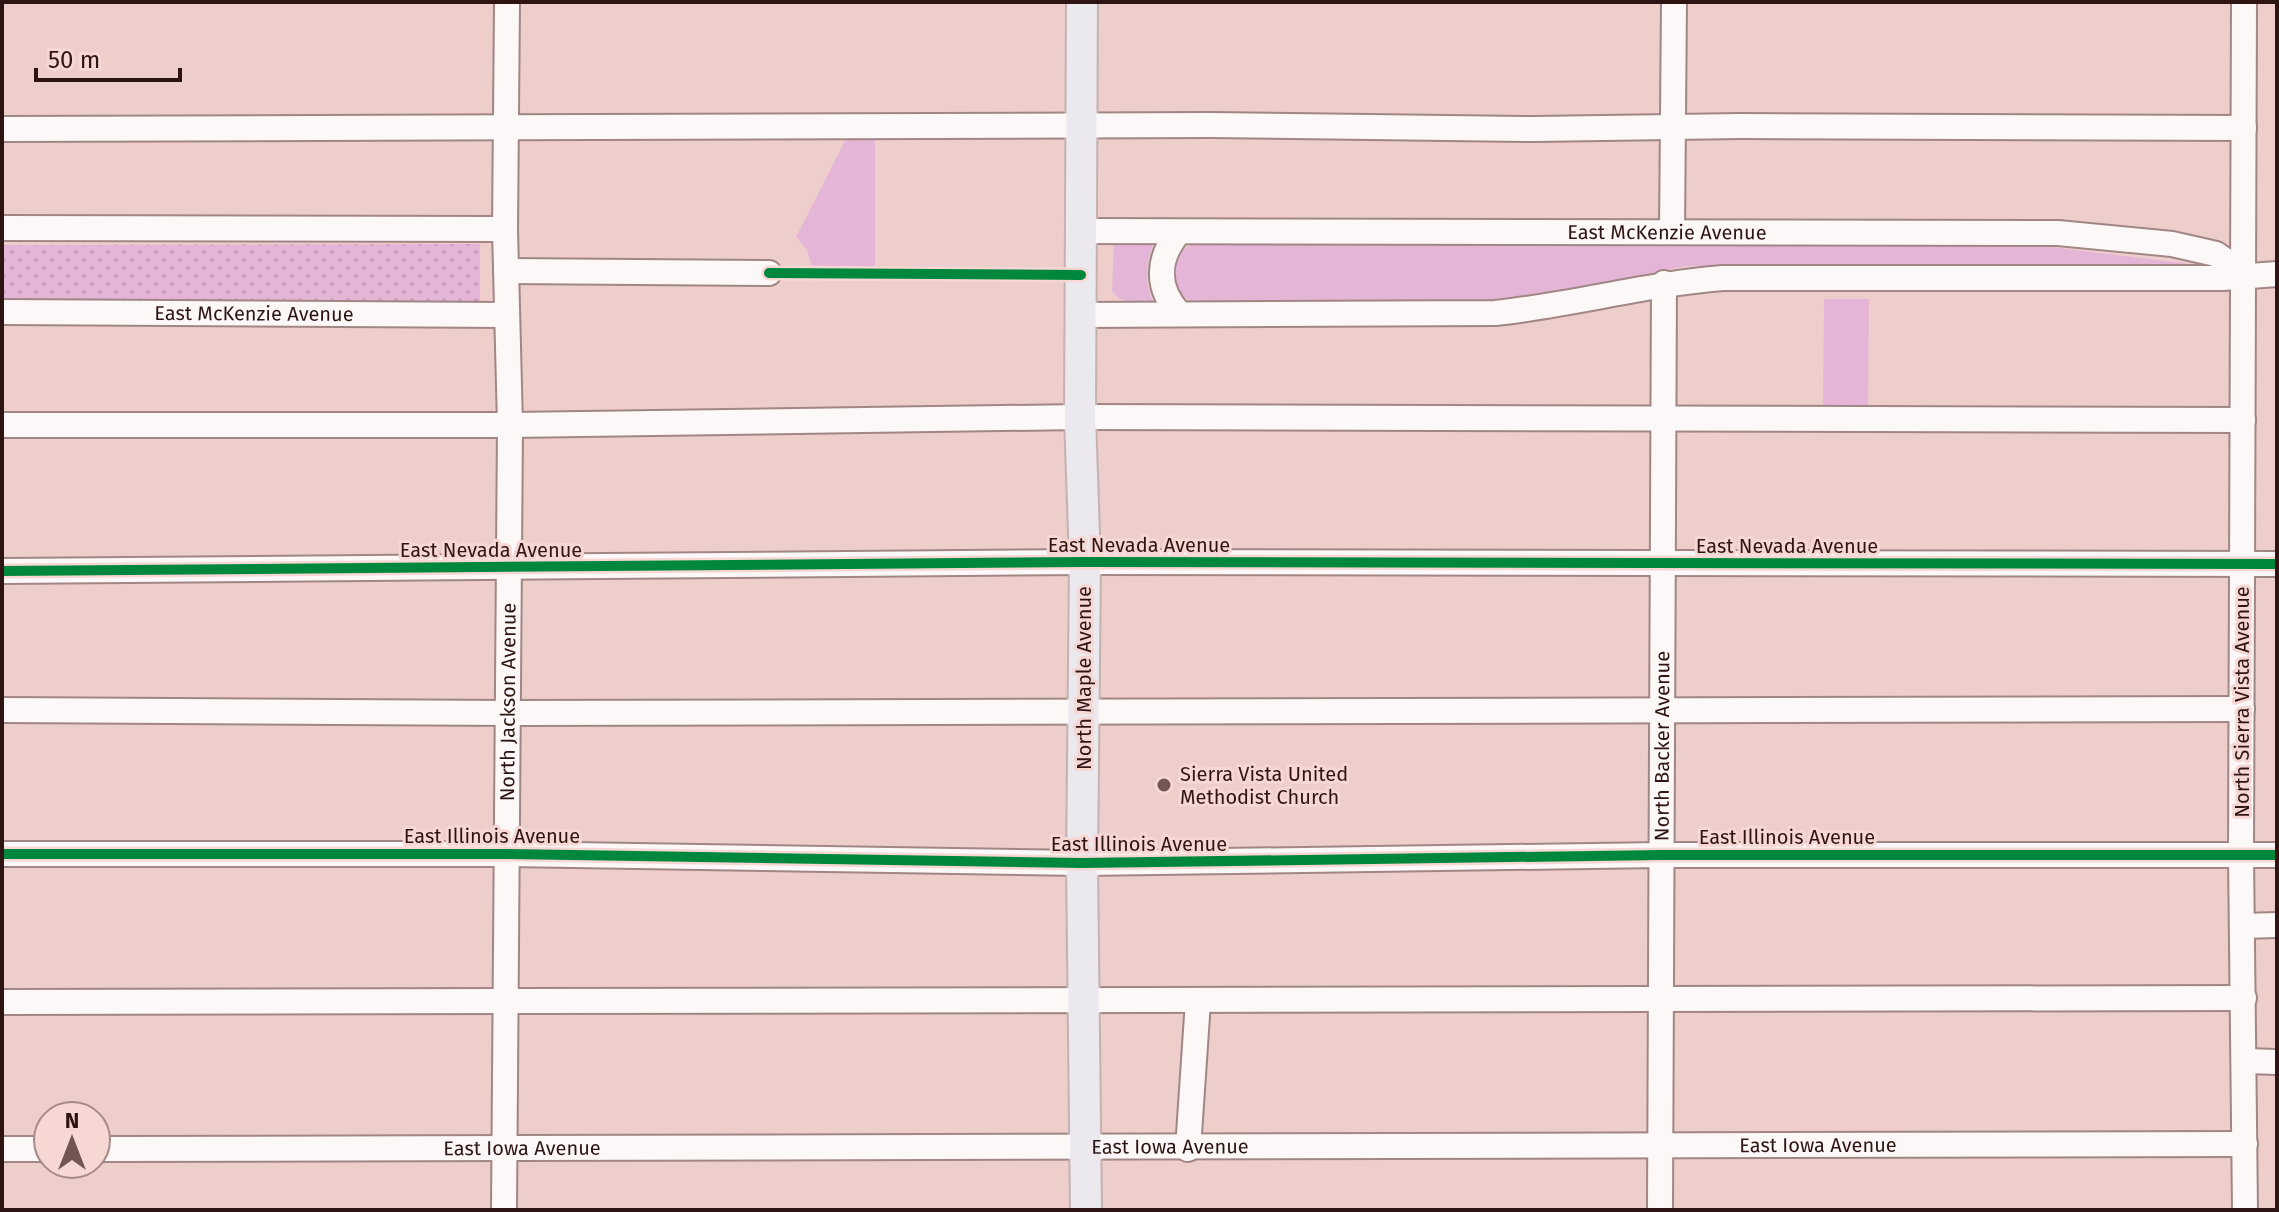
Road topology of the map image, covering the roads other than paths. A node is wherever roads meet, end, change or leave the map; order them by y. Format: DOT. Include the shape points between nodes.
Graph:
graph roads {
  1 [pos="507,2"];
  2 [pos="1082,2"];
  3 [pos="1674,2"];
  4 [pos="2244,2"];
  5 [pos="1672,126"];
  6 [pos="1082,127"];
  7 [pos="507,128"];
  8 [pos="2244,128"];
  9 [pos="2,129"];
  10 [pos="2,228"];
  11 [pos="505,229"];
  12 [pos="1081,231"];
  13 [pos="1179,232"];
  14 [pos="1672,232"];
  15 [pos="506,271"];
  16 [pos="769,273"];
  17 [pos="2245,274"];
  18 [pos="2277,274"];
  19 [pos="1664,283"];
  20 [pos="2,312"];
  21 [pos="1180,314"];
  22 [pos="507,315"];
  23 [pos="1081,315"];
  24 [pos="1080,417"];
  25 [pos="2243,420"];
  26 [pos="1664,421"];
  27 [pos="2,425"];
  28 [pos="510,425"];
  29 [pos="1085,562"];
  30 [pos="1662,564"];
  31 [pos="2243,564"];
  32 [pos="2277,564"];
  33 [pos="509,569"];
  34 [pos="2,571"];
  35 [pos="2242,709"];
  36 [pos="2,710"];
  37 [pos="1661,710"];
  38 [pos="1083,711"];
  39 [pos="509,713"];
  40 [pos="2,854"];
  41 [pos="508,854"];
  42 [pos="1661,855"];
  43 [pos="2241,855"];
  44 [pos="2277,855"];
  45 [pos="1082,863"];
  46 [pos="2277,925"];
  47 [pos="2242,926"];
  48 [pos="2244,998"];
  49 [pos="1662,1000"];
  50 [pos="506,1001"];
  51 [pos="1085,1001"];
  52 [pos="1198,1001"];
  53 [pos="2,1002"];
  54 [pos="2245,1061"];
  55 [pos="2277,1062"];
  56 [pos="2245,1144"];
  57 [pos="1660,1148"];
  58 [pos="2,1149"];
  59 [pos="32,1149"];
  60 [pos="112,1149"];
  61 [pos="1087,1149"];
  62 [pos="1188,1149"];
  63 [pos="504,1151"];
  64 [pos="504,1210"];
  65 [pos="1086,1210"];
  66 [pos="1660,1210"];
  67 [pos="2245,1210"];
  1 -- 7 [label="street, North Jackson Avenue"];
  2 -- 6 [label="main road, North Maple Avenue"];
  3 -- 5 [label="street"];
  4 -- 8 [label="street, North Sierra Vista Avenue"];
  5 -- 6 [label="street"];
  5 -- 8 [label="street"];
  5 -- 14 [label="street"];
  6 -- 7 [label="street"];
  6 -- 12 [label="main road, North Maple Avenue"];
  7 -- 9 [label="street"];
  7 -- 11 [label="street, North Jackson Avenue"];
  8 -- 17 [label="street, North Sierra Vista Avenue"];
  10 -- 11 [label="street"];
  11 -- 15 [label="street, North Jackson Avenue"];
  12 -- 13 [label="street, East McKenzie Avenue"];
  12 -- 23 [label="main road, North Maple Avenue"];
  13 -- 14 [label="street, East McKenzie Avenue"];
  13 -- 21 [label="street" via="1161,261 1162,286"];
  14 -- 17 [label="street, East McKenzie Avenue" via="2058,233 2216,254"];
  15 -- 16 [label="street"];
  15 -- 22 [label="street, North Jackson Avenue"];
  17 -- 18 [label="street"];
  17 -- 19 [label="street" via="1723,278"];
  17 -- 25 [label="street, North Sierra Vista Avenue"];
  19 -- 21 [label="street" via="1495,313"];
  19 -- 26 [label="street, North Backer Avenue"];
  20 -- 22 [label="street, East McKenzie Avenue"];
  21 -- 23 [label="street"];
  22 -- 28 [label="street, North Jackson Avenue"];
  23 -- 24 [label="main road, North Maple Avenue"];
  24 -- 26 [label="street"];
  24 -- 28 [label="street"];
  24 -- 29 [label="main road, North Maple Avenue"];
  25 -- 26 [label="street"];
  25 -- 31 [label="street, North Sierra Vista Avenue"];
  26 -- 30 [label="street, North Backer Avenue"];
  27 -- 28 [label="street"];
  28 -- 33 [label="street, North Jackson Avenue"];
  29 -- 30 [label="street, East Nevada Avenue"];
  29 -- 33 [label="street, East Nevada Avenue"];
  29 -- 38 [label="main road, North Maple Avenue"];
  30 -- 31 [label="street, East Nevada Avenue"];
  30 -- 37 [label="street, North Backer Avenue"];
  31 -- 32 [label="street, East Nevada Avenue"];
  31 -- 35 [label="street, North Sierra Vista Avenue"];
  33 -- 34 [label="street, East Nevada Avenue"];
  33 -- 39 [label="street, North Jackson Avenue"];
  35 -- 37 [label="street"];
  35 -- 43 [label="street, North Sierra Vista Avenue"];
  36 -- 39 [label="street"];
  37 -- 38 [label="street"];
  37 -- 42 [label="street, North Backer Avenue"];
  38 -- 39 [label="street"];
  38 -- 45 [label="main road, North Maple Avenue"];
  39 -- 41 [label="street, North Jackson Avenue"];
  40 -- 41 [label="street, East Illinois Avenue"];
  41 -- 45 [label="street, East Illinois Avenue"];
  41 -- 50 [label="street, North Jackson Avenue"];
  42 -- 43 [label="street, East Illinois Avenue"];
  42 -- 45 [label="street, East Illinois Avenue"];
  42 -- 49 [label="street, North Backer Avenue"];
  43 -- 44 [label="street, East Illinois Avenue"];
  43 -- 47 [label="street, North Sierra Vista Avenue"];
  45 -- 51 [label="main road, North Maple Avenue"];
  46 -- 47 [label="street"];
  47 -- 48 [label="street, North Sierra Vista Avenue"];
  48 -- 49 [label="street"];
  48 -- 54 [label="street, North Sierra Vista Avenue"];
  49 -- 52 [label="street"];
  49 -- 57 [label="street, North Backer Avenue"];
  50 -- 51 [label="street"];
  50 -- 53 [label="street"];
  50 -- 63 [label="street, North Jackson Avenue"];
  51 -- 52 [label="street"];
  51 -- 61 [label="main road, North Maple Avenue"];
  52 -- 62 [label="street"];
  54 -- 55 [label="street"];
  54 -- 56 [label="street, North Sierra Vista Avenue"];
  56 -- 57 [label="street, East Iowa Avenue"];
  56 -- 67 [label="street, North Sierra Vista Avenue"];
  57 -- 62 [label="street, East Iowa Avenue"];
  57 -- 66 [label="street, North Backer Avenue"];
  58 -- 59 [label="street"];
  60 -- 63 [label="street, East Iowa Avenue"];
  61 -- 62 [label="street, East Iowa Avenue"];
  61 -- 63 [label="street, East Iowa Avenue"];
  61 -- 65 [label="main road, North Maple Avenue"];
  63 -- 64 [label="street, North Jackson Avenue"];
}
